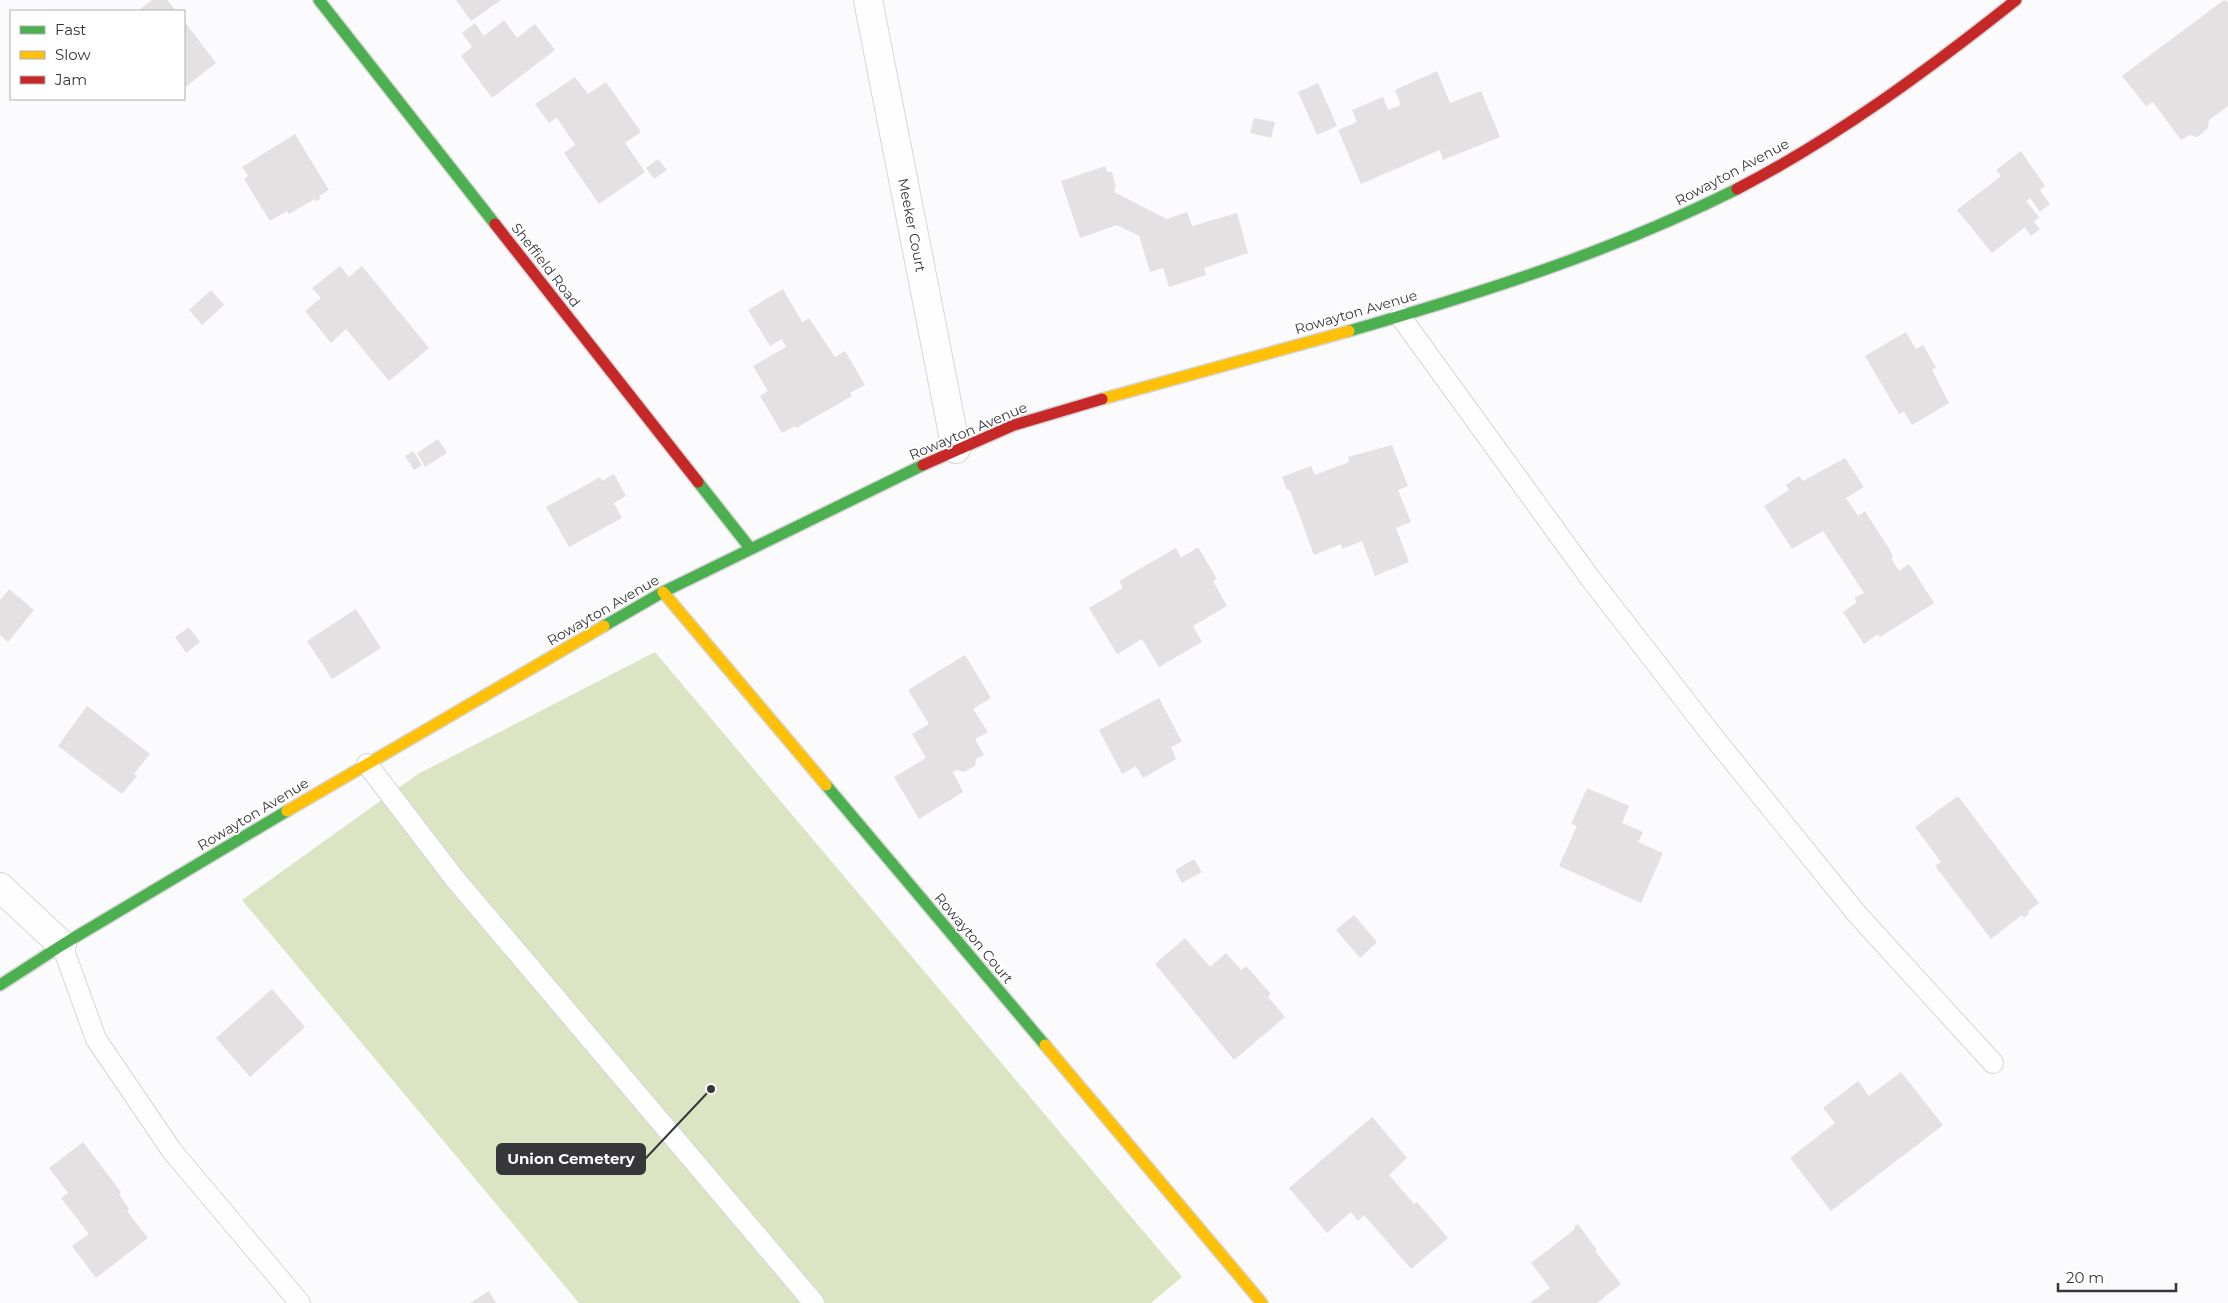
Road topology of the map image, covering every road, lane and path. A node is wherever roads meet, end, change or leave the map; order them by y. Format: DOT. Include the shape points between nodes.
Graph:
graph roads {
  1 [pos="319,0"];
  2 [pos="868,0"];
  3 [pos="2016,0"];
  4 [pos="1400,316"];
  5 [pos="956,449"];
  6 [pos="750,548"];
  7 [pos="663,592"];
  8 [pos="368,764"];
  9 [pos="0,887"];
  10 [pos="62,945"];
  11 [pos="0,985"];
  12 [pos="1993,1063"];
  13 [pos="300,1303"];
  14 [pos="814,1303"];
  15 [pos="1262,1303"];
  1 -- 6 [label="street, Sheffield Road"];
  2 -- 5 [label="street, Meeker Court"];
  3 -- 4 [label="street, Rowayton Avenue" via="1920,76 1822,141 1722,198 1637,236 1520,279"];
  4 -- 5 [label="street, Rowayton Avenue" via="1068,408 1014,425"];
  4 -- 12 [label="lane" via="1590,578 1711,734 1856,914"];
  5 -- 6 [label="street, Rowayton Avenue"];
  6 -- 7 [label="street, Rowayton Avenue"];
  7 -- 8 [label="street, Rowayton Avenue"];
  7 -- 15 [label="street, Rowayton Court"];
  8 -- 10 [label="street, Rowayton Avenue"];
  8 -- 14 [label="lane" via="455,879"];
  9 -- 10 [label="street"];
  10 -- 11 [label="street, Rowayton Avenue"];
  10 -- 13 [label="lane" via="96,1039 172,1151"];
}
